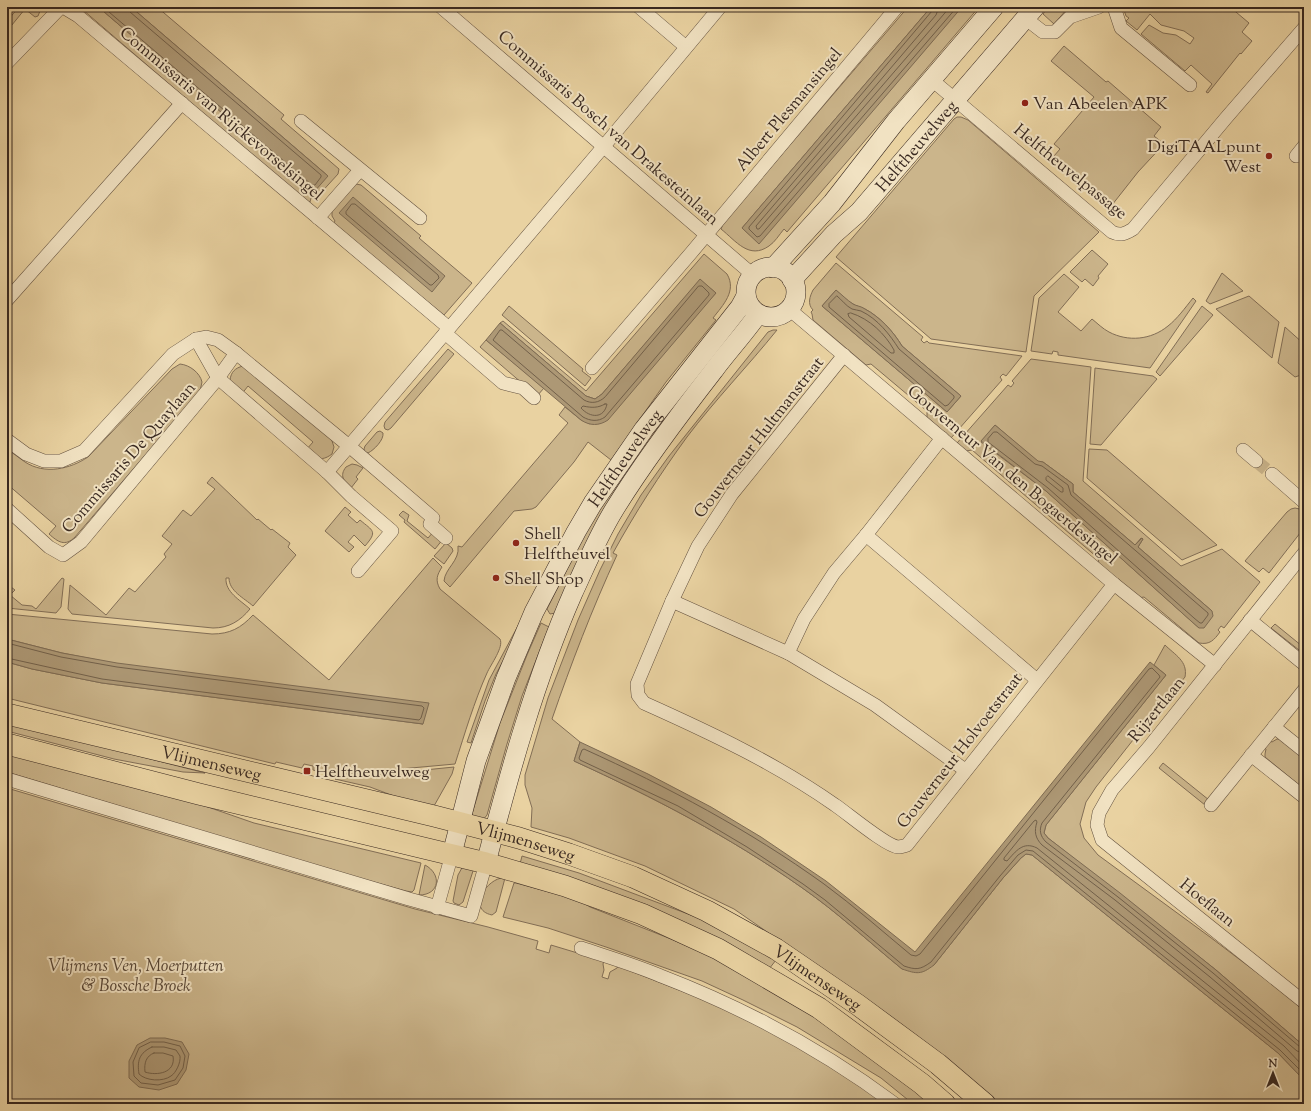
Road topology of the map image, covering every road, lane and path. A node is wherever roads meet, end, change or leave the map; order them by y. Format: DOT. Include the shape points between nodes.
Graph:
graph roads {
  1 [pos="62,7"];
  2 [pos="442,7"];
  3 [pos="639,7"];
  4 [pos="720,7"];
  5 [pos="897,7"];
  6 [pos="994,7"];
  7 [pos="1099,7"];
  8 [pos="1114,7"];
  9 [pos="1030,13"];
  10 [pos="1304,28"];
  11 [pos="686,47"];
  12 [pos="7,63"];
  13 [pos="932,80"];
  14 [pos="1190,86"];
  15 [pos="956,100"];
  16 [pos="182,103"];
  17 [pos="301,121"];
  18 [pos="604,146"];
  19 [pos="360,170"];
  20 [pos="318,218"];
  21 [pos="420,218"];
  22 [pos="706,234"];
  23 [pos="774,268"];
  24 [pos="753,275"];
  25 [pos="792,280"];
  26 [pos="746,296"];
  27 [pos="7,300"];
  28 [pos="790,309"];
  29 [pos="758,314"];
  30 [pos="447,331"];
  31 [pos="196,339"];
  32 [pos="236,353"];
  33 [pos="844,355"];
  34 [pos="592,368"];
  35 [pos="218,378"];
  36 [pos="534,398"];
  37 [pos="942,438"];
  38 [pos="7,440"];
  39 [pos="349,446"];
  40 [pos="1243,450"];
  41 [pos="1256,461"];
  42 [pos="327,472"];
  43 [pos="1272,474"];
  44 [pos="1304,502"];
  45 [pos="7,509"];
  46 [pos="866,535"];
  47 [pos="446,538"];
  48 [pos="1304,554"];
  49 [pos="358,571"];
  50 [pos="1114,584"];
  51 [pos="672,601"];
  52 [pos="1250,620"];
  53 [pos="788,653"];
  54 [pos="1304,664"];
  55 [pos="1215,665"];
  56 [pos="1037,680"];
  57 [pos="1304,690"];
  58 [pos="638,695"];
  59 [pos="7,714"];
  60 [pos="1274,727"];
  61 [pos="7,744"];
  62 [pos="1304,751"];
  63 [pos="1251,755"];
  64 [pos="965,770"];
  65 [pos="7,779"];
  66 [pos="1304,797"];
  67 [pos="1211,804"];
  68 [pos="459,824"];
  69 [pos="1097,825"];
  70 [pos="494,832"];
  71 [pos="452,854"];
  72 [pos="486,863"];
  73 [pos="437,908"];
  74 [pos="581,948"];
  75 [pos="1304,1002"];
  76 [pos="895,1104"];
  77 [pos="945,1104"];
  78 [pos="985,1104"];
  1 -- 12 [label="street"];
  1 -- 16 [label="street, Commissaris van Rijckevorselsingel" via="78,16"];
  2 -- 18 [label="street, Commissaris Bosch van Drakesteinlaan"];
  3 -- 11 [label="street"];
  4 -- 11 [label="street"];
  5 -- 22 [label="street, Albert Plesmansingel"];
  6 -- 13 [label="main road, Helftheuvelweg"];
  7 -- 9 [label="street" via="1070,17 1055,32 1043,32"];
  8 -- 14 [label="street" via="1121,28"];
  9 -- 15 [label="main road, Helftheuvelweg"];
  10 -- 15 [label="street, Helftheuvelpassage" via="1133,229 1125,234 1112,232"];
  11 -- 18 [label="street"];
  13 -- 15 [label="street, Helftheuvelpassage"];
  13 -- 23 [label="main road, Helftheuvelweg" via="896,121 832,203"];
  15 -- 25 [label="main road, Helftheuvelweg" via="859,212 834,234"];
  16 -- 20 [label="street, Commissaris van Rijckevorselsingel"];
  16 -- 27 [label="street"];
  17 -- 19 [label="street"];
  18 -- 22 [label="street, Commissaris Bosch van Drakesteinlaan"];
  18 -- 30 [label="street"];
  19 -- 20 [label="street, Commissaris van Rijckevorselsingel"];
  19 -- 21 [label="street"];
  20 -- 30 [label="street, Commissaris van Rijckevorselsingel"];
  22 -- 24 [label="street, Commissaris Bosch van Drakesteinlaan"];
  22 -- 34 [label="street, Albert Plesmansingel"];
  23 -- 24 [label="main road" via="759,270"];
  23 -- 25 [label="main road" via="784,271"];
  24 -- 26 [label="main road" via="746,288"];
  25 -- 28 [label="main road" via="796,295"];
  26 -- 29 [label="main road" via="748,303"];
  26 -- 68 [label="main road, Helftheuvelweg" via="644,429 576,532 534,612 506,678 476,761"];
  28 -- 29 [label="main road" via="775,317"];
  28 -- 33 [label="street, Gouverneur Van den Bogaerdesingel"];
  29 -- 70 [label="main road, Helftheuvelweg" via="667,430 614,511 586,565 560,623 535,690"];
  30 -- 36 [label="street, Commissaris van Rijckevorselsingel" via="503,383 523,388"];
  30 -- 39 [label="street"];
  31 -- 32 [label="street" via="206,337 218,340"];
  31 -- 35 [label="street, Commissaris De Quaylaan"];
  31 -- 38 [label="street, Commissaris De Quaylaan" via="173,354 84,451 61,461 44,461 26,454"];
  32 -- 35 [label="street, Commissaris De Quaylaan"];
  32 -- 39 [label="street"];
  33 -- 37 [label="street, Gouverneur Van den Bogaerdesingel"];
  33 -- 51 [label="street, Gouverneur Hultmanstraat" via="732,494 698,546"];
  35 -- 42 [label="street, Commissaris De Quaylaan"];
  35 -- 45 [label="street, Commissaris De Quaylaan" via="82,542 63,555 49,547"];
  37 -- 46 [label="street"];
  37 -- 50 [label="street, Gouverneur Van den Bogaerdesingel"];
  39 -- 42 [label="street"];
  39 -- 47 [label="street" via="432,518 430,524"];
  40 -- 41 [label="street"];
  42 -- 49 [label="street, Commissaris De Quaylaan" via="392,531"];
  43 -- 44 [label="street"];
  46 -- 53 [label="street" via="834,573 804,619"];
  46 -- 56 [label="street"];
  48 -- 52 [label="street, Rijzertlaan"];
  50 -- 55 [label="street, Gouverneur Van den Bogaerdesingel"];
  50 -- 56 [label="street, Gouverneur Holvoetstraat"];
  51 -- 53 [label="street"];
  51 -- 58 [label="street, Gouverneur Hultmanstraat" via="637,684"];
  52 -- 54 [label="street"];
  52 -- 55 [label="street, Rijzertlaan"];
  53 -- 64 [label="street" via="875,705"];
  55 -- 69 [label="street, Rijzertlaan" via="1112,790 1099,812"];
  56 -- 64 [label="street, Gouverneur Holvoetstraat"];
  57 -- 60 [label="street"];
  58 -- 64 [label="street, Gouverneur Holvoetstraat" via="644,703 773,765 835,804 886,842 898,847 907,845"];
  59 -- 68 [label="main road, Vlijmenseweg"];
  60 -- 62 [label="street"];
  60 -- 63 [label="street"];
  61 -- 71 [label="main road, Vlijmenseweg" via="199,794"];
  63 -- 66 [label="street"];
  63 -- 67 [label="street"];
  65 -- 73 [label="street"];
  68 -- 70 [label="main road, Vlijmenseweg"];
  68 -- 71 [label="main road, Helftheuvelweg"];
  69 -- 75 [label="street, Hoeflaan" via="1102,840"];
  70 -- 72 [label="main road, Helftheuvelweg"];
  70 -- 78 [label="main road, Vlijmenseweg" via="569,854 633,877 744,930 783,953 858,1005 938,1064"];
  71 -- 72 [label="main road, Vlijmenseweg"];
  71 -- 73 [label="street, Helftheuvelweg"];
  72 -- 73 [label="street, Helftheuvelweg" via="471,916"];
  72 -- 77 [label="main road, Vlijmenseweg" via="565,886 642,914 718,949 819,1008"];
  74 -- 76 [label="street" via="661,976 734,1007 837,1063"];
}
